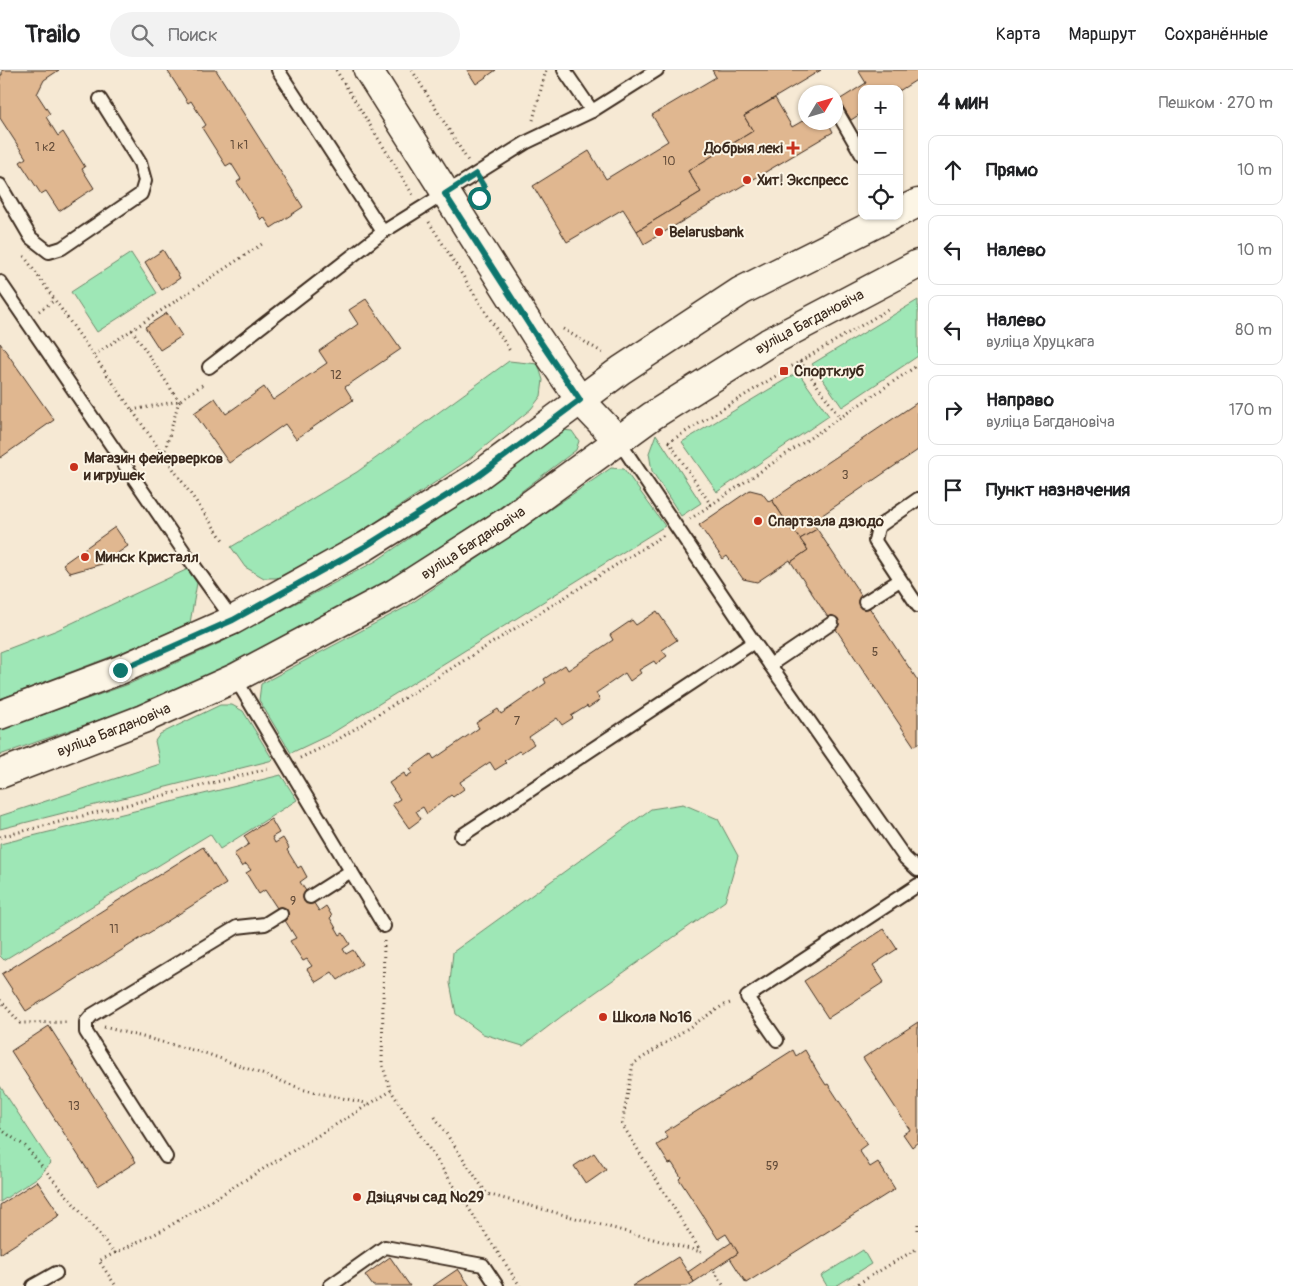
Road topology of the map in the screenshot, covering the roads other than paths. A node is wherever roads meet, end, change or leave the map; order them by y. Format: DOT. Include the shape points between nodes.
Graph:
graph roads {
  1 [pos="278,70"];
  2 [pos="368,70"];
  3 [pos="564,70"];
  4 [pos="657,70"];
  5 [pos="100,99"];
  6 [pos="592,111"];
  7 [pos="843,122"];
  8 [pos="858,148"];
  9 [pos="0,185"];
  10 [pos="445,194"];
  11 [pos="918,203"];
  12 [pos="903,210"];
  13 [pos="883,220"];
  14 [pos="383,232"];
  15 [pos="918,264"];
  16 [pos="0,282"];
  17 [pos="209,368"];
  18 [pos="580,400"];
  19 [pos="618,440"];
  20 [pos="918,499"];
  21 [pos="900,580"];
  22 [pos="865,602"];
  23 [pos="918,606"];
  24 [pos="233,620"];
  25 [pos="832,623"];
  26 [pos="754,642"];
  27 [pos="770,665"];
  28 [pos="235,678"];
  29 [pos="0,715"];
  30 [pos="0,774"];
  31 [pos="461,836"];
  32 [pos="918,870"];
  33 [pos="351,871"];
  34 [pos="918,885"];
  35 [pos="310,896"];
  36 [pos="281,914"];
  37 [pos="384,926"];
  38 [pos="777,1040"];
  39 [pos="166,1157"];
  40 [pos="56,1273"];
  41 [pos="33,1286"];
  42 [pos="330,1286"];
  43 [pos="497,1286"];
  1 -- 14 [label="lane"];
  2 -- 10 [label="main road"];
  3 -- 6 [label="lane"];
  4 -- 6 [label="lane"];
  5 -- 9 [label="lane" via="140,163 145,181 141,194 62,248 49,252 31,238"];
  6 -- 10 [label="lane" via="528,142"];
  7 -- 8 [label="lane"];
  10 -- 14 [label="lane"];
  10 -- 18 [label="main road"];
  11 -- 12 [label="main road"];
  13 -- 18 [label="main road" via="740,292"];
  14 -- 17 [label="lane"];
  15 -- 19 [label="main road, вуліца Багдановіча" via="768,343"];
  16 -- 24 [label="lane"];
  18 -- 19 [label="main road"];
  18 -- 24 [label="main road" via="470,481 366,546"];
  19 -- 26 [label="lane"];
  19 -- 28 [label="main road, вуліца Багдановіча" via="509,520 395,593"];
  20 -- 21 [label="lane" via="878,527 874,541"];
  21 -- 22 [label="lane"];
  21 -- 23 [label="lane"];
  24 -- 29 [label="main road" via="120,670"];
  25 -- 27 [label="lane"];
  26 -- 27 [label="lane"];
  26 -- 31 [label="lane"];
  27 -- 32 [label="lane" via="905,858"];
  28 -- 30 [label="main road, вуліца Багдановіча" via="143,719"];
  28 -- 33 [label="lane"];
  33 -- 35 [label="lane"];
  33 -- 37 [label="lane"];
  34 -- 38 [label="lane" via="747,997"];
  36 -- 39 [label="lane" via="264,924 238,927 92,1015 86,1022 86,1032"];
  40 -- 41 [label="lane"];
  42 -- 43 [label="lane" via="385,1247 482,1265"];
}
